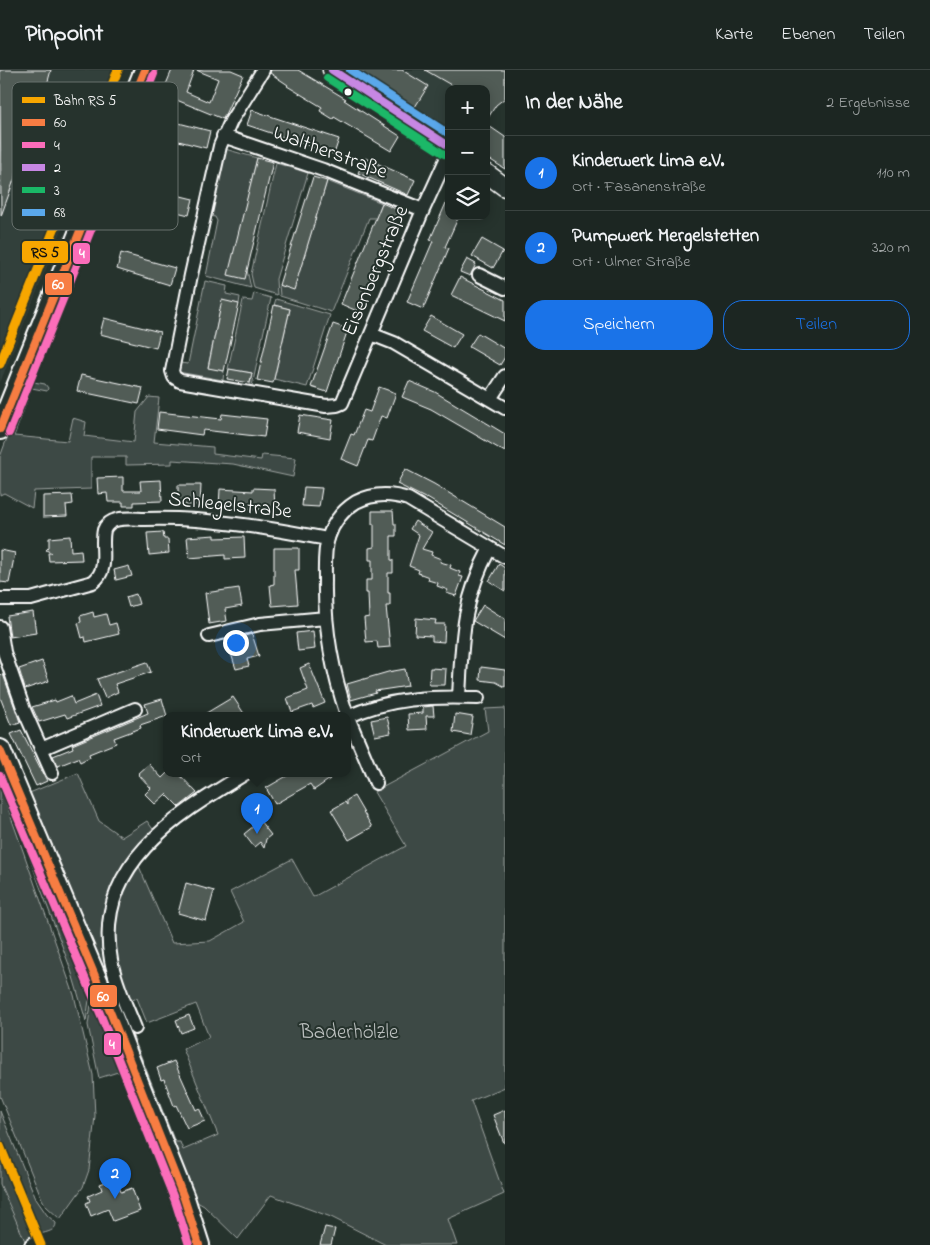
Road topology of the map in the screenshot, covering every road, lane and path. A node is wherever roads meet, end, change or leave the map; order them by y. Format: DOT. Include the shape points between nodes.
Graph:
graph roads {
  1 [pos="145,70"];
  2 [pos="263,70"];
  3 [pos="332,70"];
  4 [pos="140,82"];
  5 [pos="223,136"];
  6 [pos="445,143"];
  7 [pos="445,160"];
  8 [pos="489,175"];
  9 [pos="505,187"];
  10 [pos="422,210"];
  11 [pos="80,230"];
  12 [pos="479,275"];
  13 [pos="505,288"];
  14 [pos="371,334"];
  15 [pos="505,376"];
  16 [pos="490,399"];
  17 [pos="505,408"];
  18 [pos="0,429"];
  19 [pos="328,539"];
  20 [pos="490,548"];
  21 [pos="505,557"];
  22 [pos="0,600"];
  23 [pos="326,618"];
  24 [pos="0,626"];
  25 [pos="209,636"];
  26 [pos="459,697"];
  27 [pos="478,698"];
  28 [pos="135,709"];
  29 [pos="346,712"];
  30 [pos="351,715"];
  31 [pos="351,725"];
  32 [pos="41,749"];
  33 [pos="0,750"];
  34 [pos="52,773"];
  35 [pos="240,777"];
  36 [pos="376,783"];
  37 [pos="135,1028"];
  38 [pos="199,1245"];
  1 -- 4 [label="main road"];
  2 -- 5 [label="street"];
  3 -- 6 [label="main road"];
  5 -- 10 [label="street, Waltherstraße" via="323,170"];
  5 -- 14 [label="street, Eisenbergstraße" via="191,275 172,371 174,377 180,381 326,406 340,405"];
  7 -- 10 [label="street, Eisenbergstraße"];
  8 -- 9 [label="main road"];
  10 -- 14 [label="street, Eisenbergstraße"];
  11 -- 18 [label="main road"];
  12 -- 13 [label="street"];
  14 -- 16 [label="street" via="394,343"];
  15 -- 16 [label="street"];
  16 -- 17 [label="street"];
  19 -- 20 [label="street" via="335,522 352,505 368,497 390,494 408,499"];
  19 -- 22 [label="street, Schlegelstraße" via="201,519 116,520 104,530 103,567 93,582 31,599"];
  19 -- 23 [label="street"];
  20 -- 21 [label="street"];
  20 -- 26 [label="street" via="472,588 466,611"];
  23 -- 25 [label="street" via="260,624"];
  23 -- 29 [label="street" via="334,672"];
  24 -- 32 [label="street" via="4,652"];
  26 -- 27 [label="street"];
  26 -- 30 [label="street" via="391,702"];
  28 -- 32 [label="street"];
  31 -- 36 [label="street"];
  32 -- 34 [label="street"];
  33 -- 38 [label="main road" via="105,999"];
  35 -- 37 [label="street" via="172,822 150,841 130,866 117,890 110,920 110,958"];
}
